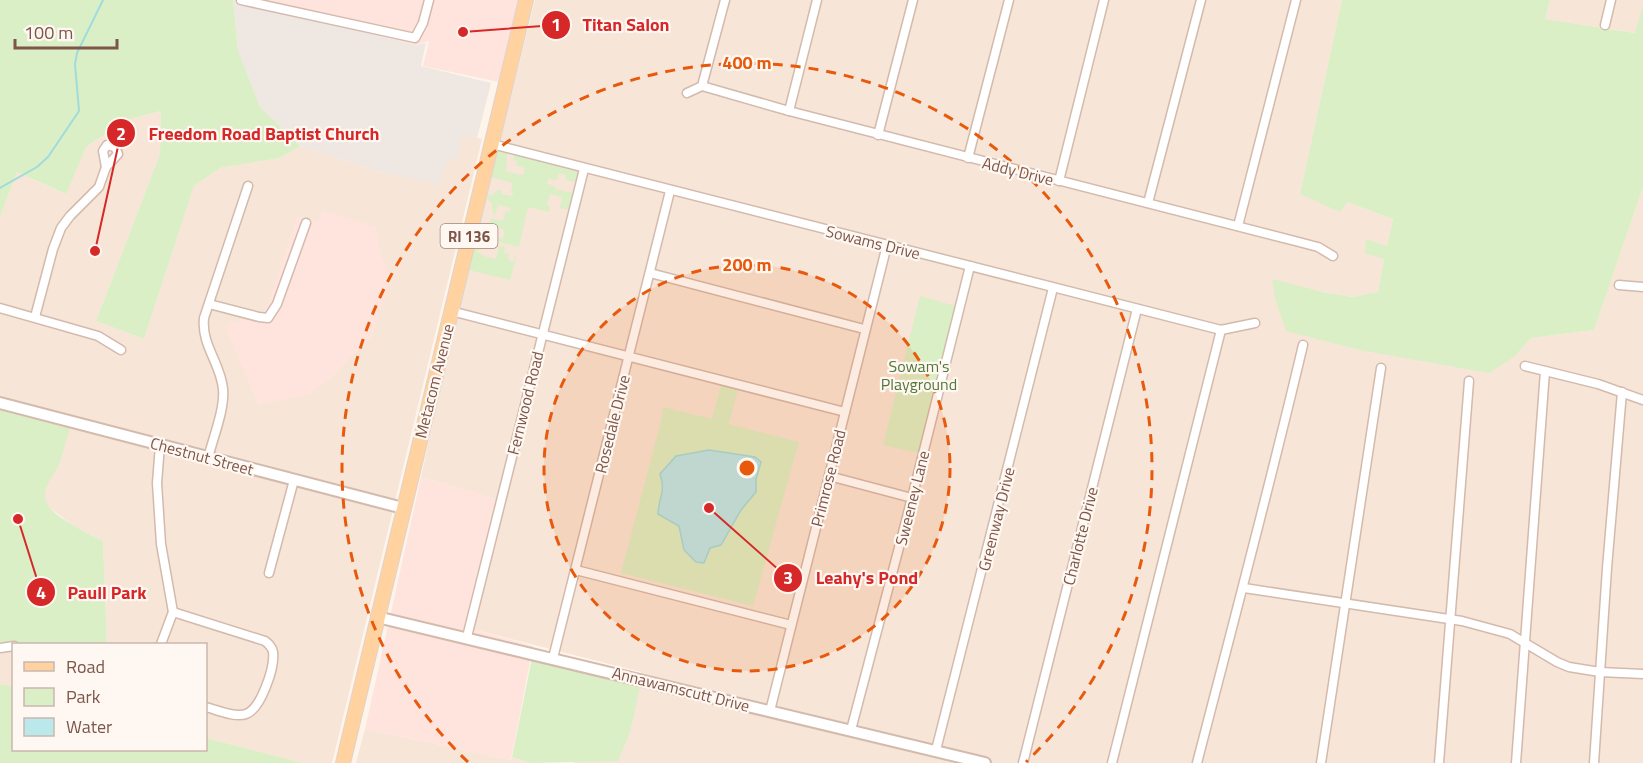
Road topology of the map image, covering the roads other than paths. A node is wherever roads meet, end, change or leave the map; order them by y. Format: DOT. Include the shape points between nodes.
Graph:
graph roads {
  1 [pos="241,0"];
  2 [pos="429,0"];
  3 [pos="526,0"];
  4 [pos="725,0"];
  5 [pos="817,0"];
  6 [pos="913,0"];
  7 [pos="1009,0"];
  8 [pos="1104,0"];
  9 [pos="1201,0"];
  10 [pos="1296,0"];
  11 [pos="1611,0"];
  12 [pos="1605,25"];
  13 [pos="702,86"];
  14 [pos="687,93"];
  15 [pos="789,111"];
  16 [pos="878,135"];
  17 [pos="492,144"];
  18 [pos="968,158"];
  19 [pos="106,167"];
  20 [pos="584,169"];
  21 [pos="1059,181"];
  22 [pos="248,186"];
  23 [pos="670,191"];
  24 [pos="1148,203"];
  25 [pos="306,223"];
  26 [pos="1238,226"];
  27 [pos="887,245"];
  28 [pos="1333,256"];
  29 [pos="970,266"];
  30 [pos="650,273"];
  31 [pos="1619,285"];
  32 [pos="1643,287"];
  33 [pos="1053,288"];
  34 [pos="209,304"];
  35 [pos="0,308"];
  36 [pos="1137,309"];
  37 [pos="451,311"];
  38 [pos="35,317"];
  39 [pos="1256,323"];
  40 [pos="864,329"];
  41 [pos="1221,330"];
  42 [pos="542,334"];
  43 [pos="1303,345"];
  44 [pos="121,350"];
  45 [pos="629,356"];
  46 [pos="1525,366"];
  47 [pos="1381,368"];
  48 [pos="1545,371"];
  49 [pos="1469,381"];
  50 [pos="1622,393"];
  51 [pos="1643,400"];
  52 [pos="0,403"];
  53 [pos="845,412"];
  54 [pos="160,445"];
  55 [pos="208,458"];
  56 [pos="829,476"];
  57 [pos="294,480"];
  58 [pos="912,498"];
  59 [pos="404,508"];
  60 [pos="576,570"];
  61 [pos="269,573"];
  62 [pos="1244,588"];
  63 [pos="1345,604"];
  64 [pos="173,612"];
  65 [pos="377,616"];
  66 [pos="1449,619"];
  67 [pos="791,625"];
  68 [pos="467,637"];
  69 [pos="162,643"];
  70 [pos="1526,643"];
  71 [pos="553,658"];
  72 [pos="1600,672"];
  73 [pos="1643,674"];
  74 [pos="207,707"];
  75 [pos="770,711"];
  76 [pos="851,729"];
  77 [pos="936,750"];
  78 [pos="343,763"];
  79 [pos="985,763"];
  80 [pos="1023,763"];
  81 [pos="1112,763"];
  82 [pos="1197,763"];
  83 [pos="1321,763"];
  84 [pos="1439,763"];
  85 [pos="1516,763"];
  86 [pos="1594,763"];
  1 -- 2 [label="street" via="415,38"];
  3 -- 17 [label="main road, Metacom Avenue / RI 136"];
  4 -- 13 [label="street"];
  5 -- 15 [label="street"];
  6 -- 16 [label="street"];
  7 -- 18 [label="street"];
  8 -- 21 [label="street"];
  9 -- 24 [label="street"];
  10 -- 26 [label="street"];
  11 -- 12 [label="street"];
  13 -- 14 [label="street"];
  13 -- 15 [label="street, Addy Drive"];
  15 -- 16 [label="street, Addy Drive"];
  16 -- 18 [label="street, Addy Drive"];
  17 -- 20 [label="street, Sowams Drive"];
  17 -- 37 [label="main road, Metacom Avenue / RI 136"];
  18 -- 21 [label="street, Addy Drive"];
  19 -- 38 [label="street" via="99,187 62,228"];
  20 -- 23 [label="street, Sowams Drive"];
  20 -- 42 [label="street, Fernwood Road"];
  21 -- 24 [label="street, Addy Drive"];
  22 -- 34 [label="street"];
  23 -- 27 [label="street, Sowams Drive"];
  23 -- 30 [label="street, Rosedale Drive"];
  24 -- 26 [label="street, Addy Drive"];
  25 -- 34 [label="street" via="277,304 268,318"];
  26 -- 28 [label="street, Addy Drive" via="1318,247"];
  27 -- 29 [label="street, Sowams Drive"];
  27 -- 40 [label="street, Primrose Road"];
  29 -- 33 [label="street, Sowams Drive"];
  29 -- 58 [label="street, Sweeney Lane"];
  30 -- 40 [label="street"];
  30 -- 45 [label="street, Rosedale Drive"];
  31 -- 32 [label="street"];
  33 -- 36 [label="street, Sowams Drive"];
  33 -- 77 [label="street, Greenway Drive"];
  34 -- 55 [label="street" via="203,332 223,392"];
  35 -- 38 [label="street"];
  36 -- 41 [label="street, Sowams Drive"];
  36 -- 80 [label="street, Charlotte Drive"];
  37 -- 42 [label="street"];
  37 -- 59 [label="main road, Metacom Avenue / RI 136"];
  38 -- 44 [label="street" via="98,336"];
  39 -- 41 [label="street, Sowams Drive"];
  40 -- 53 [label="street, Primrose Road"];
  41 -- 81 [label="street"];
  42 -- 45 [label="street"];
  42 -- 68 [label="street, Fernwood Road"];
  43 -- 62 [label="street"];
  45 -- 53 [label="street"];
  45 -- 60 [label="street, Rosedale Drive"];
  46 -- 48 [label="street"];
  47 -- 63 [label="street"];
  48 -- 50 [label="street"];
  48 -- 70 [label="street"];
  49 -- 66 [label="street"];
  50 -- 51 [label="street"];
  50 -- 72 [label="street"];
  52 -- 54 [label="street, Chestnut Street"];
  53 -- 56 [label="street, Primrose Road"];
  54 -- 55 [label="street, Chestnut Street"];
  54 -- 64 [label="street" via="157,483 161,544"];
  55 -- 57 [label="street, Chestnut Street"];
  56 -- 58 [label="street"];
  56 -- 67 [label="street, Primrose Road"];
  57 -- 59 [label="street, Chestnut Street"];
  57 -- 61 [label="street"];
  58 -- 76 [label="street, Sweeney Lane"];
  59 -- 65 [label="main road, Metacom Avenue / RI 136"];
  60 -- 67 [label="street"];
  60 -- 71 [label="street, Rosedale Drive"];
  62 -- 63 [label="street"];
  62 -- 82 [label="street"];
  63 -- 66 [label="street"];
  63 -- 83 [label="street"];
  64 -- 69 [label="street"];
  64 -- 74 [label="street" via="265,641 272,648 268,676 254,710 237,715"];
  65 -- 68 [label="street, Annawamscutt Drive"];
  65 -- 78 [label="main road, Metacom Avenue / RI 136"];
  66 -- 70 [label="street" via="1510,634"];
  66 -- 84 [label="street"];
  67 -- 75 [label="street, Primrose Road"];
  68 -- 71 [label="street, Annawamscutt Drive"];
  70 -- 72 [label="street" via="1563,665"];
  70 -- 85 [label="street"];
  71 -- 75 [label="street, Annawamscutt Drive"];
  72 -- 73 [label="street"];
  72 -- 86 [label="street"];
  75 -- 76 [label="street, Annawamscutt Drive"];
  76 -- 77 [label="street, Annawamscutt Drive"];
  77 -- 79 [label="street, Annawamscutt Drive"];
}
